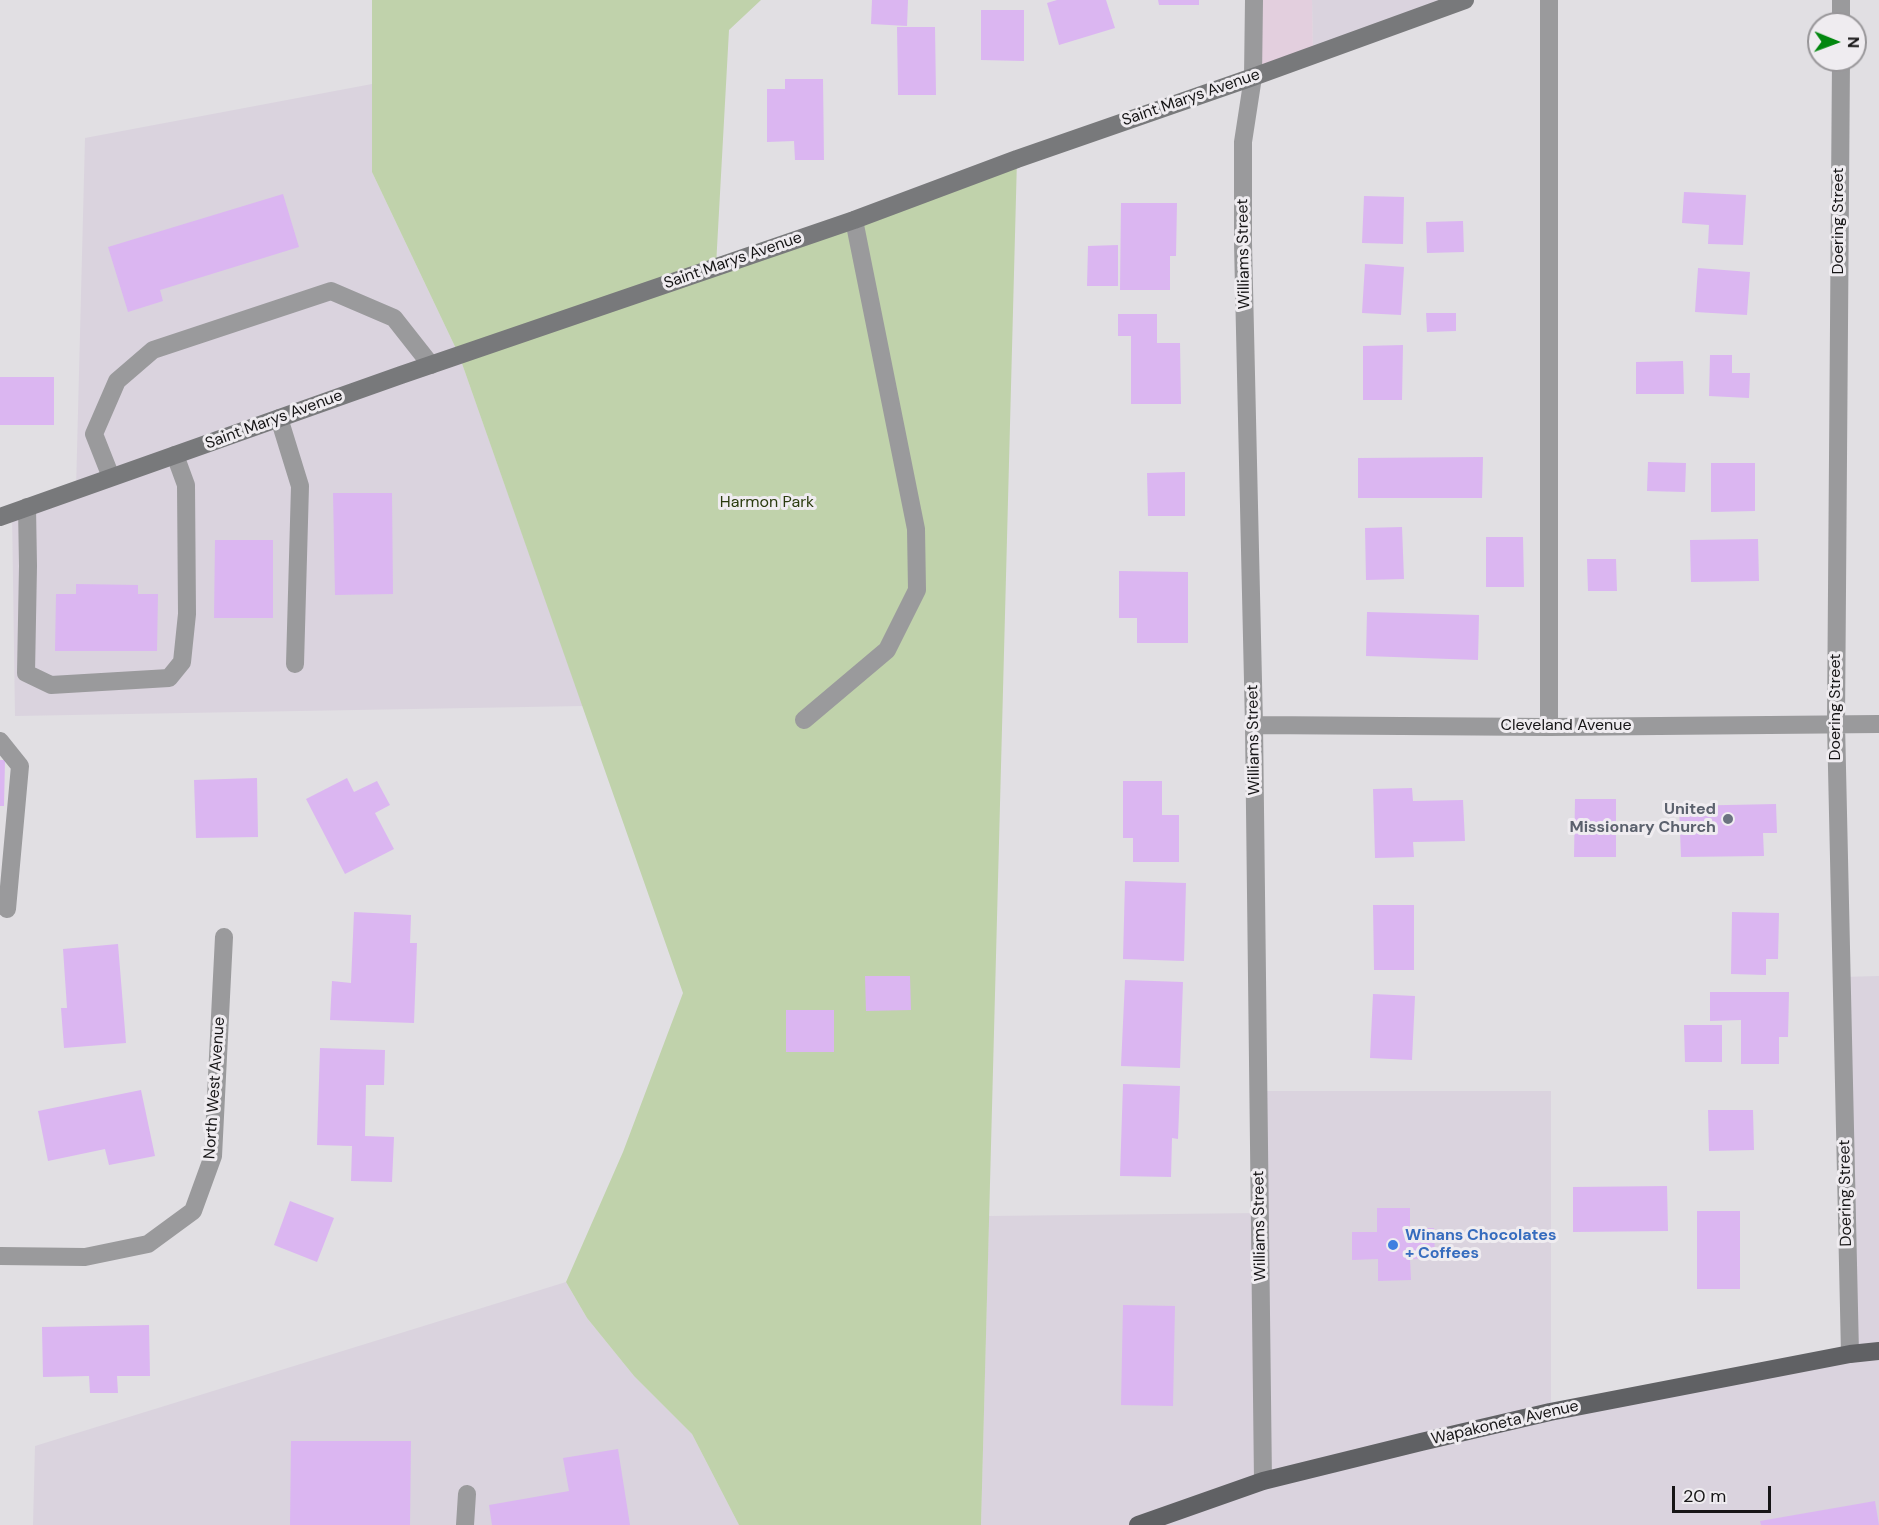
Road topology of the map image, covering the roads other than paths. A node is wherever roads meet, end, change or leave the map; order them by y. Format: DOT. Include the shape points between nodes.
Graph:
graph roads {
  1 [pos="1254,0"];
  2 [pos="1465,0"];
  3 [pos="1549,0"];
  4 [pos="1840,72"];
  5 [pos="1253,77"];
  6 [pos="854,220"];
  7 [pos="431,364"];
  8 [pos="279,418"];
  9 [pos="175,455"];
  10 [pos="111,477"];
  11 [pos="27,507"];
  12 [pos="0,516"];
  13 [pos="295,664"];
  14 [pos="804,720"];
  15 [pos="1836,723"];
  16 [pos="1254,724"];
  17 [pos="1879,724"];
  18 [pos="1549,727"];
  19 [pos="0,741"];
  20 [pos="7,909"];
  21 [pos="224,937"];
  22 [pos="0,1256"];
  23 [pos="1879,1351"];
  24 [pos="1850,1354"];
  25 [pos="1263,1481"];
  26 [pos="467,1494"];
  27 [pos="465,1525"];
  28 [pos="1138,1525"];
  1 -- 5 [label="street, Williams Street"];
  2 -- 5 [label="main road, Saint Marys Avenue"];
  3 -- 18 [label="street"];
  4 -- 15 [label="street, Doering Street"];
  5 -- 6 [label="main road, Saint Marys Avenue"];
  5 -- 16 [label="street, Williams Street" via="1244,142 1243,243"];
  6 -- 7 [label="main road, Saint Marys Avenue"];
  6 -- 14 [label="street" via="916,529 917,590 887,650"];
  7 -- 8 [label="main road, Saint Marys Avenue"];
  7 -- 10 [label="street" via="394,318 331,291 153,350 117,381 94,434"];
  8 -- 9 [label="main road, Saint Marys Avenue"];
  8 -- 13 [label="street" via="300,486"];
  9 -- 10 [label="main road, Saint Marys Avenue"];
  9 -- 11 [label="street" via="186,484 187,614 182,662 169,678 51,685 26,673"];
  10 -- 11 [label="main road, Saint Marys Avenue"];
  11 -- 12 [label="main road, Saint Marys Avenue"];
  15 -- 17 [label="street, Cleveland Avenue"];
  15 -- 18 [label="street, Cleveland Avenue"];
  15 -- 24 [label="street, Doering Street"];
  16 -- 18 [label="street, Cleveland Avenue"];
  16 -- 25 [label="street, Williams Street"];
  19 -- 20 [label="street" via="20,766"];
  21 -- 22 [label="street, North West Avenue" via="213,1156 193,1211 148,1245 85,1257"];
  23 -- 24 [label="main road, Wapakoneta Avenue"];
  24 -- 25 [label="main road, Wapakoneta Avenue" via="1550,1412"];
  25 -- 28 [label="main road, Wapakoneta Avenue"];
  26 -- 27 [label="street"];
}
